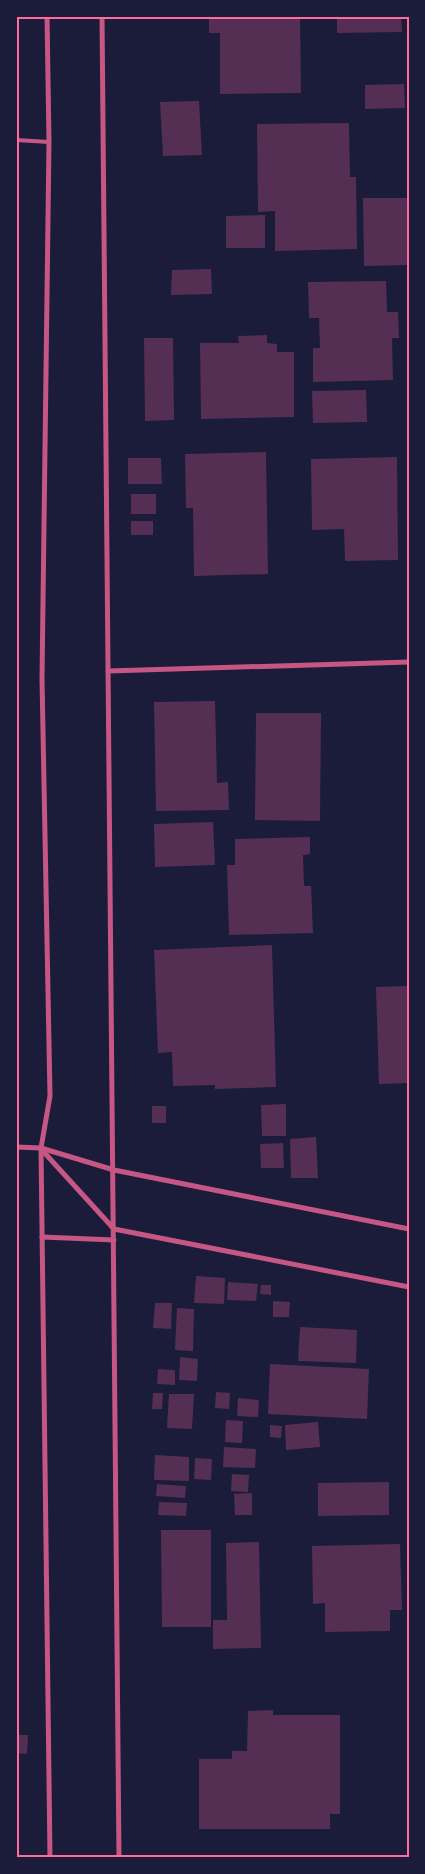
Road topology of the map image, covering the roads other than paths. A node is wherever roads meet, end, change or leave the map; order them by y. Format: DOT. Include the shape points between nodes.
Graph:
graph roads {
  1 [pos="47,16"];
  2 [pos="102,16"];
  3 [pos="16,140"];
  4 [pos="49,142"];
  5 [pos="409,662"];
  6 [pos="108,671"];
  7 [pos="16,1147"];
  8 [pos="41,1148"];
  9 [pos="114,1170"];
  10 [pos="114,1229"];
  11 [pos="409,1229"];
  12 [pos="42,1237"];
  13 [pos="114,1240"];
  14 [pos="409,1287"];
  15 [pos="50,1858"];
  16 [pos="119,1858"];
  1 -- 4 [label="street"];
  2 -- 6 [label="street"];
  3 -- 4 [label="lane"];
  4 -- 8 [label="street" via="42,679 50,1096"];
  5 -- 6 [label="street"];
  6 -- 9 [label="street"];
  7 -- 8 [label="street"];
  8 -- 9 [label="street"];
  8 -- 10 [label="street"];
  8 -- 12 [label="street"];
  9 -- 10 [label="street"];
  9 -- 11 [label="street"];
  10 -- 13 [label="street"];
  10 -- 14 [label="street"];
  12 -- 13 [label="street"];
  12 -- 15 [label="street"];
  13 -- 16 [label="street"];
}
